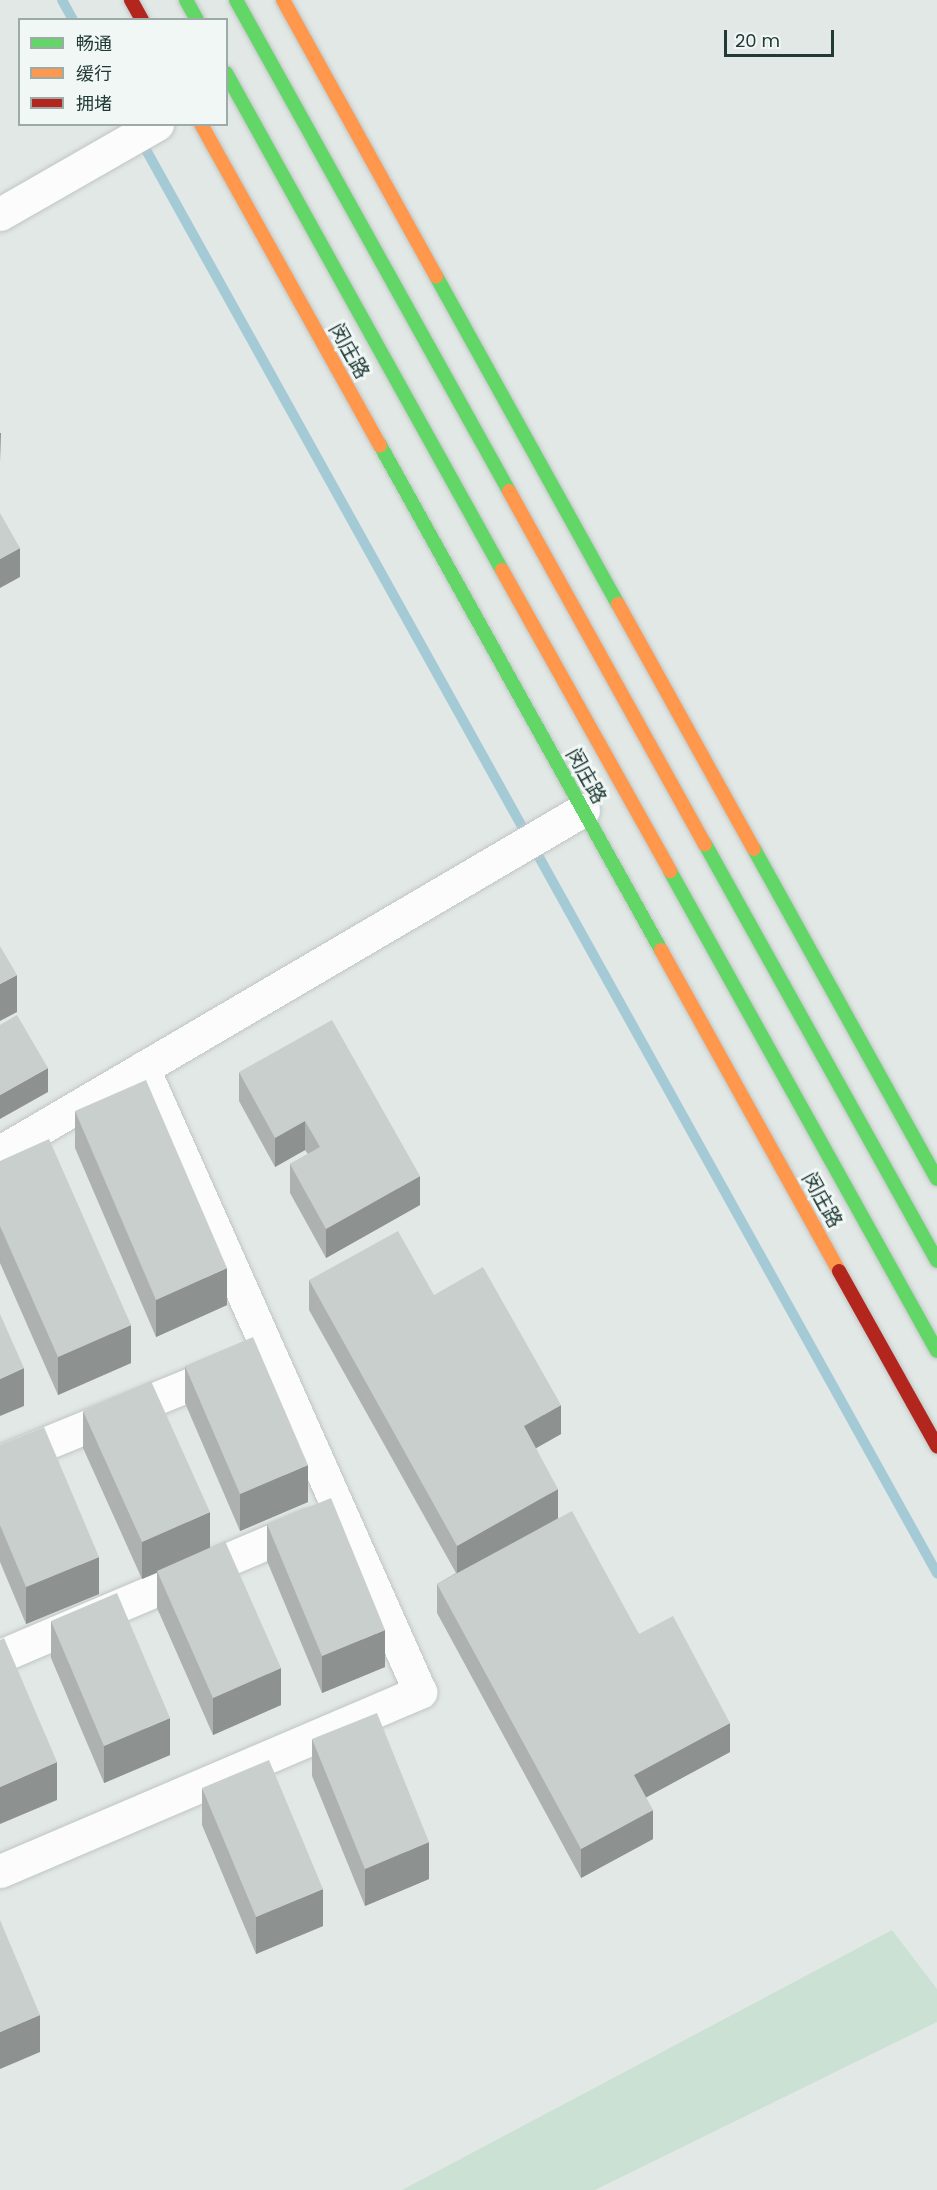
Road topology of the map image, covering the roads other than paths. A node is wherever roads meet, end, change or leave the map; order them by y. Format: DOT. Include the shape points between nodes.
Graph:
graph roads {
  1 [pos="131,0"];
  2 [pos="186,0"];
  3 [pos="236,0"];
  4 [pos="282,0"];
  5 [pos="141,18"];
  6 [pos="195,18"];
  7 [pos="228,77"];
  8 [pos="154,126"];
  9 [pos="202,126"];
  10 [pos="0,214"];
  11 [pos="583,810"];
  12 [pos="143,1068"];
  13 [pos="0,1152"];
  14 [pos="937,1179"];
  15 [pos="937,1261"];
  16 [pos="937,1350"];
  17 [pos="269,1352"];
  18 [pos="937,1446"];
  19 [pos="0,1462"];
  20 [pos="340,1511"];
  21 [pos="0,1656"];
  22 [pos="0,1871"];
  1 -- 5 [label="main road"];
  2 -- 6 [label="main road"];
  3 -- 15 [label="main road"];
  4 -- 14 [label="main road"];
  7 -- 16 [label="main road, 闵庄路"];
  8 -- 10 [label="street"];
  9 -- 11 [label="main road, 闵庄路"];
  11 -- 12 [label="street"];
  11 -- 18 [label="main road, 闵庄路"];
  12 -- 13 [label="street"];
  12 -- 17 [label="street"];
  17 -- 19 [label="street"];
  17 -- 20 [label="street"];
  20 -- 21 [label="street"];
  20 -- 22 [label="street" via="420,1692"];
}
